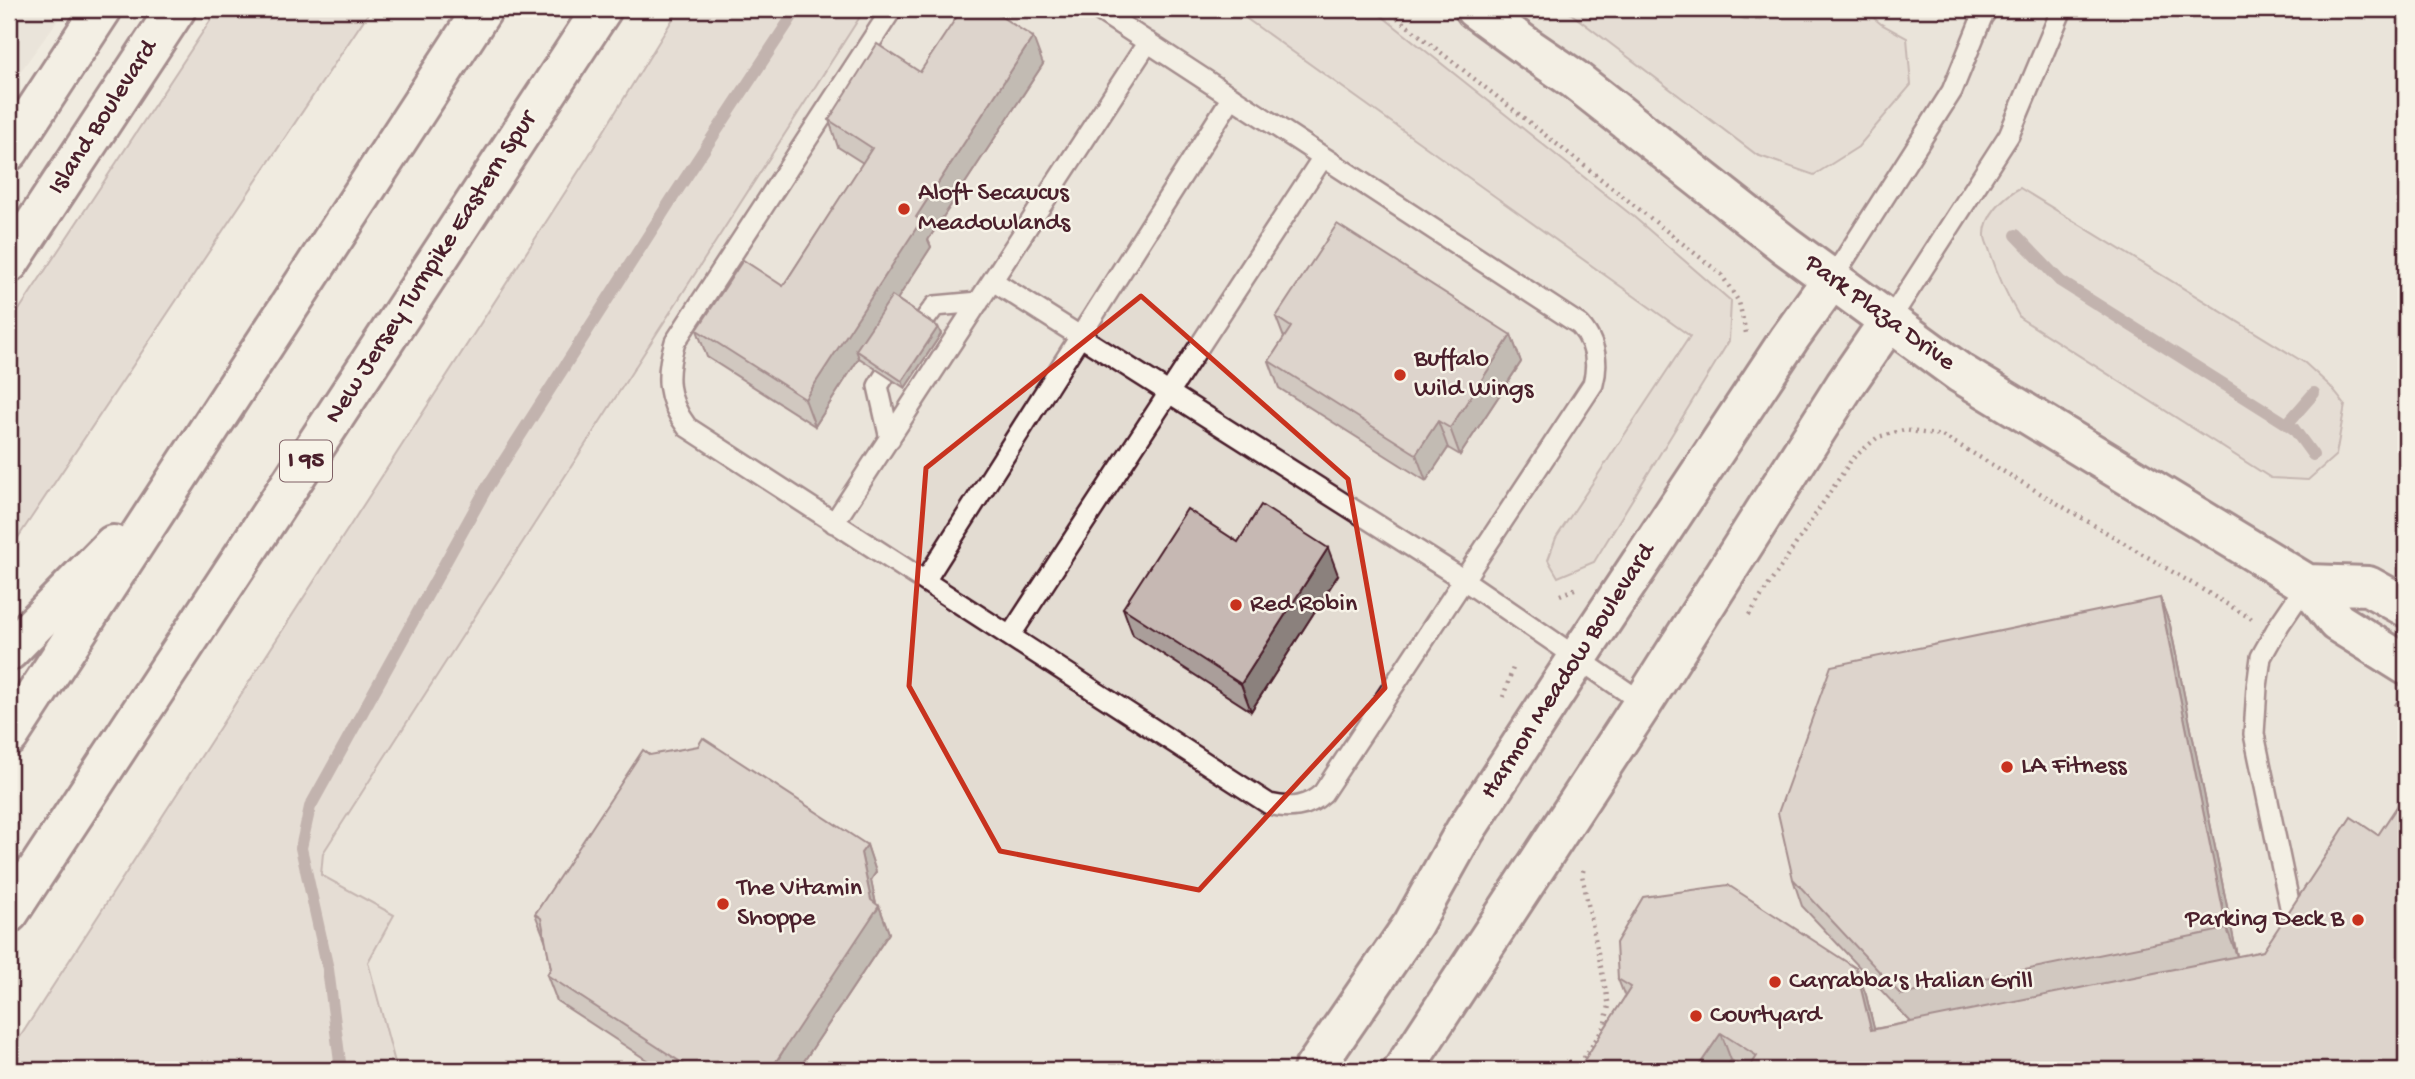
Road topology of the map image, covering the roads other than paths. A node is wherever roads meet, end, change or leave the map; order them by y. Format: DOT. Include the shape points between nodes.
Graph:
graph roads {
  1 [pos="102,9"];
  2 [pos="176,9"];
  3 [pos="483,9"];
  4 [pos="603,9"];
  5 [pos="892,9"];
  6 [pos="1097,9"];
  7 [pos="1475,9"];
  8 [pos="2062,9"];
  9 [pos="1979,12"];
  10 [pos="1148,42"];
  11 [pos="1232,97"];
  12 [pos="9,151"];
  13 [pos="1324,157"];
  14 [pos="9,263"];
  15 [pos="1832,279"];
  16 [pos="993,281"];
  17 [pos="979,302"];
  18 [pos="1889,321"];
  19 [pos="923,322"];
  20 [pos="1080,337"];
  21 [pos="885,375"];
  22 [pos="1169,393"];
  23 [pos="890,439"];
  24 [pos="171,486"];
  25 [pos="834,523"];
  26 [pos="1464,580"];
  27 [pos="925,581"];
  28 [pos="2307,584"];
  29 [pos="2406,607"];
  30 [pos="1010,636"];
  31 [pos="9,651"];
  32 [pos="1577,659"];
  33 [pos="2406,665"];
  34 [pos="1643,703"];
  35 [pos="9,736"];
  36 [pos="9,913"];
  37 [pos="2294,926"];
  38 [pos="1313,1070"];
  39 [pos="1403,1070"];
  1 -- 12 [label="main road"];
  2 -- 14 [label="main road, Island Boulevard"];
  3 -- 24 [label="main road"];
  4 -- 36 [label="main road, New Jersey Turnpike Eastern Spur / I 95"];
  5 -- 25 [label="lane" via="675,342 669,366 672,404 687,427"];
  6 -- 10 [label="lane"];
  7 -- 15 [label="main road, Park Plaza Drive" via="1574,79"];
  8 -- 18 [label="lane" via="2009,135"];
  9 -- 15 [label="lane" via="1952,91"];
  10 -- 11 [label="lane"];
  10 -- 16 [label="lane"];
  11 -- 13 [label="lane"];
  11 -- 20 [label="lane"];
  13 -- 22 [label="lane"];
  13 -- 26 [label="lane" via="1580,325 1593,345 1597,370 1593,384"];
  15 -- 18 [label="main road, Park Plaza Drive"];
  15 -- 32 [label="main road, Harmon Meadow Boulevard"];
  16 -- 17 [label="lane"];
  16 -- 20 [label="lane"];
  17 -- 19 [label="lane" via="935,306"];
  17 -- 23 [label="lane"];
  18 -- 28 [label="main road, Park Plaza Drive" via="1960,373"];
  18 -- 34 [label="main road"];
  20 -- 22 [label="lane"];
  20 -- 27 [label="lane"];
  21 -- 23 [label="lane" via="877,386"];
  22 -- 26 [label="lane"];
  22 -- 30 [label="lane"];
  23 -- 25 [label="lane"];
  24 -- 31 [label="main road"];
  24 -- 35 [label="main road"];
  25 -- 27 [label="lane"];
  26 -- 30 [label="lane" via="1323,793 1301,806 1269,804"];
  26 -- 32 [label="lane"];
  27 -- 30 [label="lane"];
  28 -- 29 [label="main road, Park Plaza Drive" via="2368,586"];
  28 -- 33 [label="main road, Park Plaza Drive" via="2337,622"];
  28 -- 37 [label="lane" via="2261,657 2254,734"];
  32 -- 34 [label="lane"];
  32 -- 38 [label="main road, Harmon Meadow Boulevard" via="1465,831 1413,923"];
  34 -- 39 [label="main road"];
}
